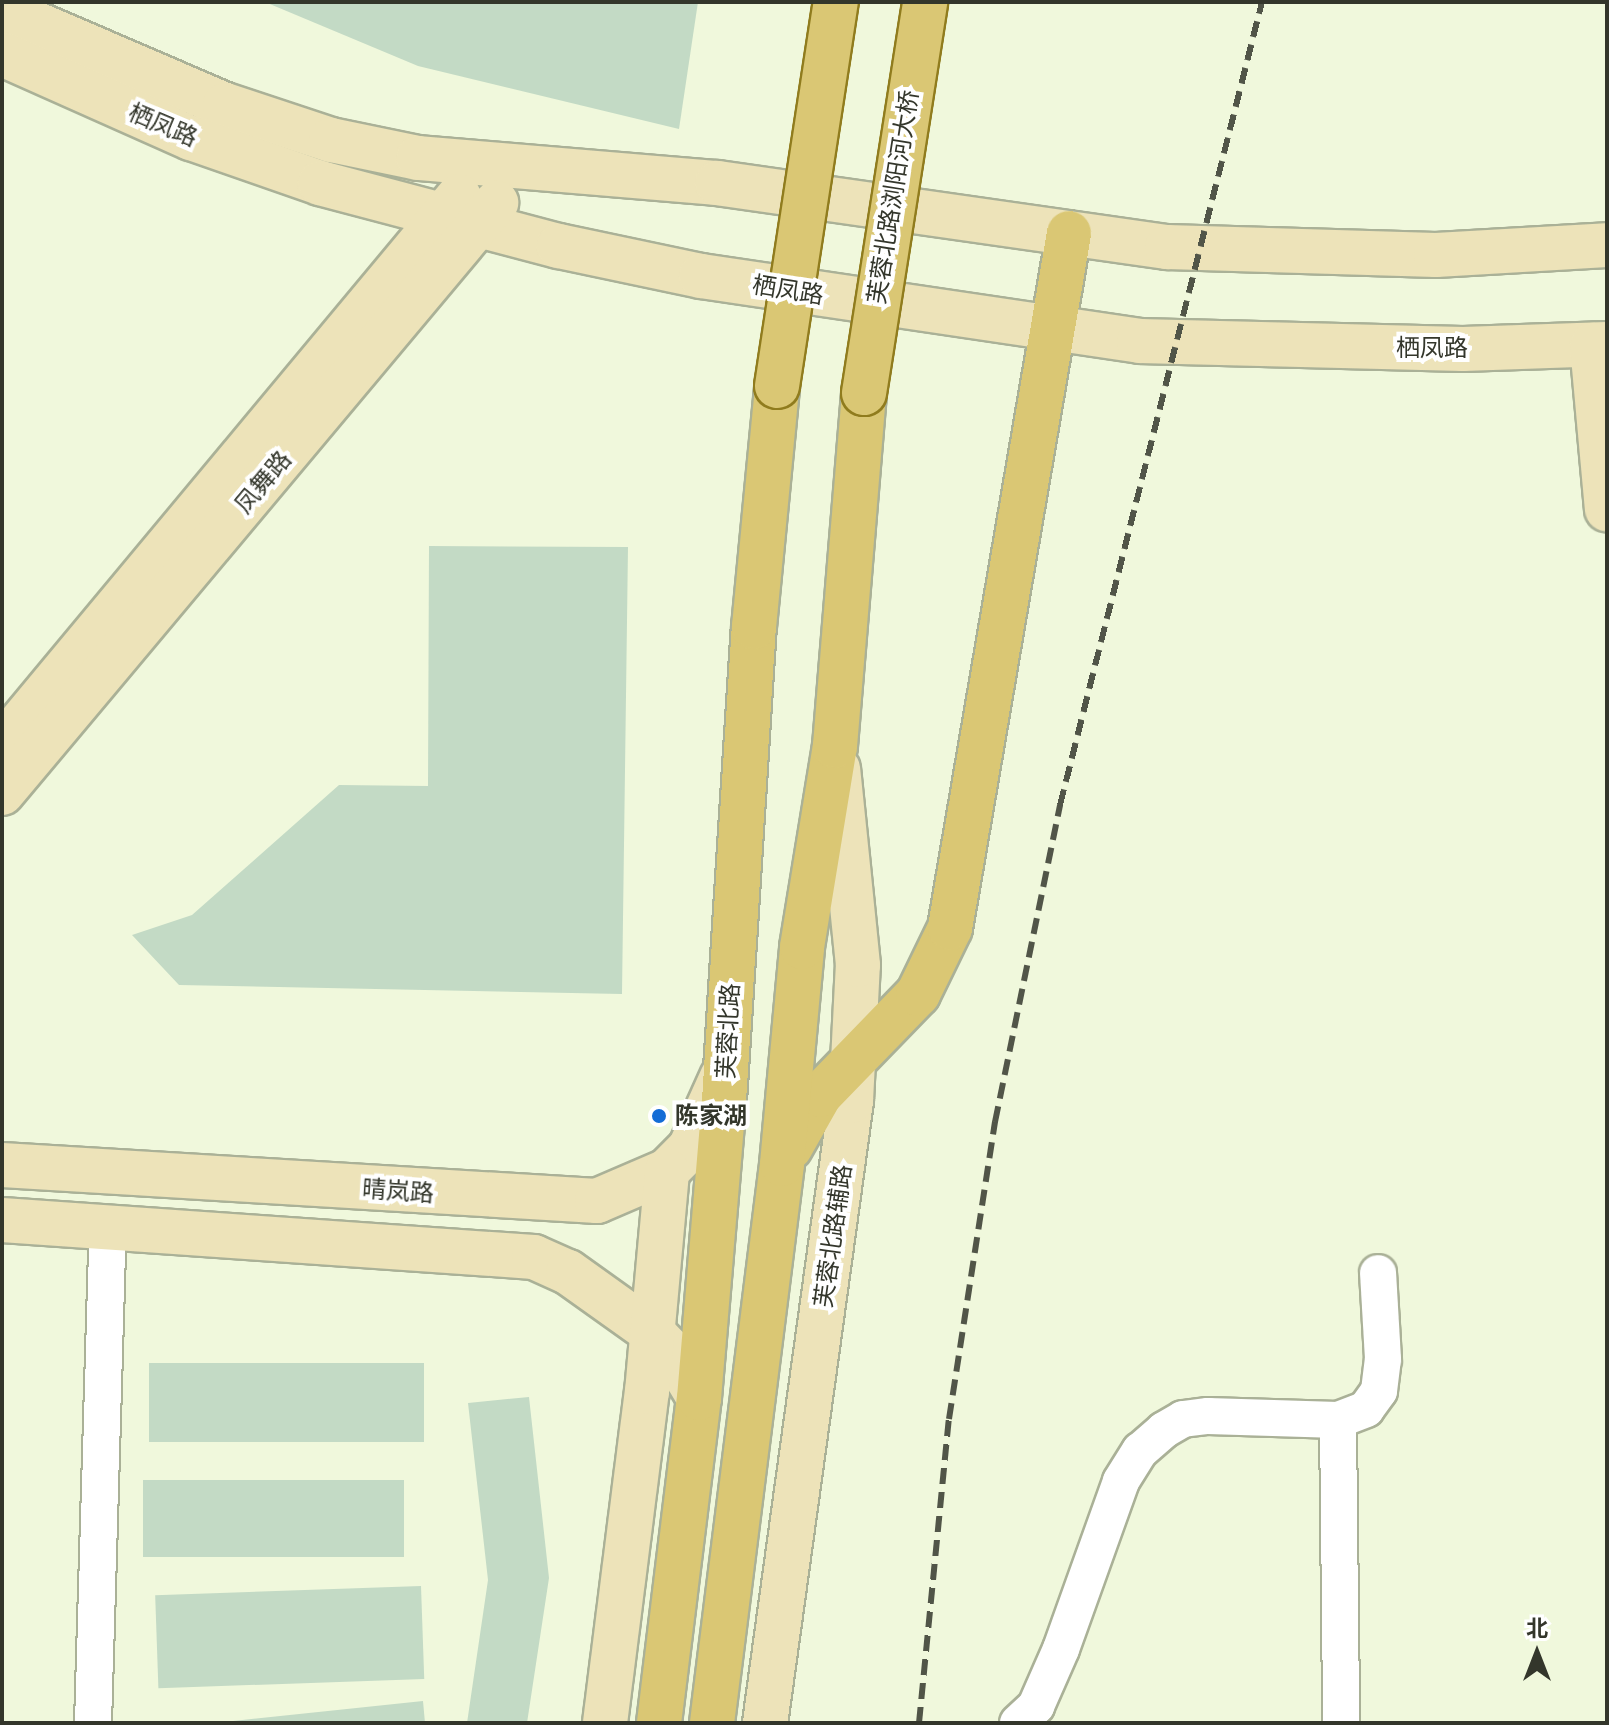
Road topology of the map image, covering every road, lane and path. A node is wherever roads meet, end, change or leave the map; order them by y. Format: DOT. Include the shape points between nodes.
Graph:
graph roads {
  1 [pos="836,2"];
  2 [pos="925,2"];
  3 [pos="2,9"];
  4 [pos="2,54"];
  5 [pos="504,168"];
  6 [pos="461,220"];
  7 [pos="1069,233"];
  8 [pos="1607,245"];
  9 [pos="1053,330"];
  10 [pos="1600,344"];
  11 [pos="1607,509"];
  12 [pos="2,745"];
  13 [pos="835,746"];
  14 [pos="2,793"];
  15 [pos="853,1061"];
  16 [pos="726,1067"];
  17 [pos="782,1164"];
  18 [pos="2,1165"];
  19 [pos="667,1171"];
  20 [pos="2,1220"];
  21 [pos="108,1228"];
  22 [pos="1378,1273"];
  23 [pos="652,1332"];
  24 [pos="699,1398"];
  25 [pos="1338,1420"];
  26 [pos="93,1723"];
  27 [pos="605,1723"];
  28 [pos="659,1723"];
  29 [pos="712,1723"];
  30 [pos="765,1723"];
  31 [pos="1018,1723"];
  32 [pos="1341,1723"];
  1 -- 16 [label="main road, 芙蓉北路, bridge" via="777,386 752,643"];
  2 -- 13 [label="main road, 芙蓉北路浏阳河大桥, bridge" via="864,393"];
  3 -- 5 [label="street, 栖凤路" via="167,82 331,140"];
  4 -- 6 [label="street, 栖凤路" via="191,138 320,183"];
  5 -- 6 [label="street, 凤舞路"];
  5 -- 7 [label="street, 栖凤路" via="717,183"];
  6 -- 9 [label="street, 栖凤路" via="701,276"];
  6 -- 12 [label="street, 凤舞路"];
  6 -- 14 [label="street, 凤舞路"];
  7 -- 8 [label="street, 栖凤路" via="1167,247 1275,252 1436,255"];
  7 -- 9 [label="main road"];
  9 -- 10 [label="street, 栖凤路" via="1195,345"];
  9 -- 15 [label="main road" via="950,928 918,994"];
  10 -- 11 [label="street"];
  13 -- 15 [label="street, 芙蓉北路辅路" via="858,965"];
  13 -- 17 [label="main road" via="802,947"];
  15 -- 17 [label="main road" via="820,1095"];
  15 -- 30 [label="street, 芙蓉北路辅路"];
  16 -- 19 [label="street, 晴岚路" via="690,1148"];
  16 -- 24 [label="main road, 芙蓉北路"];
  17 -- 29 [label="main road"];
  18 -- 19 [label="street, 晴岚路" via="561,1202 597,1201"];
  19 -- 23 [label="street"];
  20 -- 21 [label="street"];
  21 -- 23 [label="street" via="534,1257 568,1272"];
  21 -- 26 [label="street"];
  22 -- 25 [label="street" via="1383,1359 1379,1391 1366,1409"];
  23 -- 24 [label="street" via="673,1354"];
  23 -- 27 [label="street"];
  24 -- 28 [label="main road, 芙蓉北路"];
  25 -- 31 [label="street" via="1251,1415 1183,1419 1140,1451 1121,1481 1036,1706"];
  25 -- 32 [label="street"];
}
